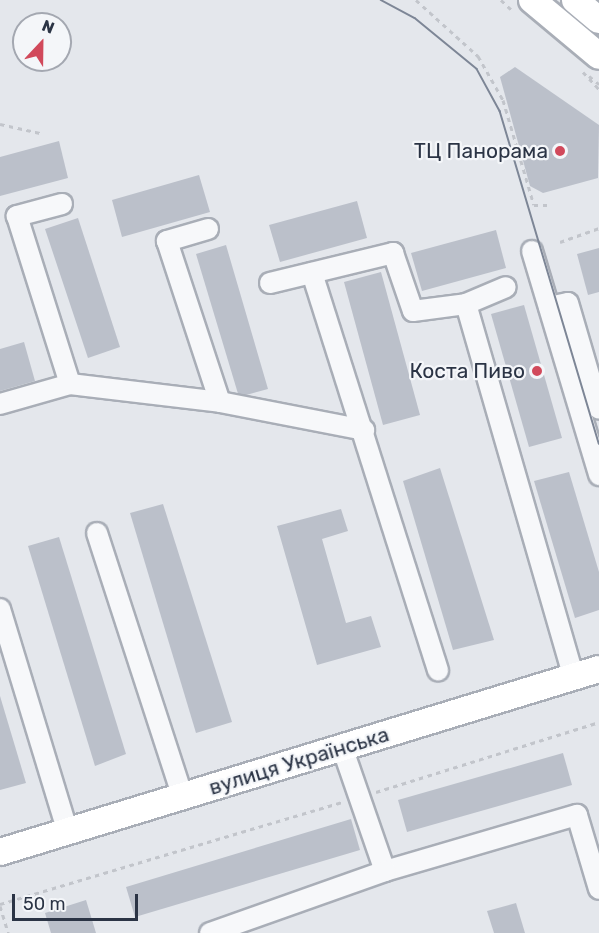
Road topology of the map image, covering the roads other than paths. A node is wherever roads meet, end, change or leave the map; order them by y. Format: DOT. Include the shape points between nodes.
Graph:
graph roads {
  1 [pos="532,0"];
  2 [pos="575,0"];
  3 [pos="599,20"];
  4 [pos="588,61"];
  5 [pos="62,204"];
  6 [pos="208,229"];
  7 [pos="532,251"];
  8 [pos="312,273"];
  9 [pos="270,283"];
  10 [pos="506,287"];
  11 [pos="466,304"];
  12 [pos="559,305"];
  13 [pos="70,384"];
  14 [pos="220,402"];
  15 [pos="0,404"];
  16 [pos="599,409"];
  17 [pos="364,430"];
  18 [pos="599,475"];
  19 [pos="97,533"];
  20 [pos="0,609"];
  21 [pos="599,669"];
  22 [pos="438,672"];
  23 [pos="574,677"];
  24 [pos="342,747"];
  25 [pos="183,797"];
  26 [pos="68,833"];
  27 [pos="0,852"];
  28 [pos="385,871"];
  29 [pos="599,889"];
  30 [pos="210,933"];
  1 -- 4 [label="main road"];
  2 -- 3 [label="main road"];
  5 -- 13 [label="street" via="17,216"];
  6 -- 14 [label="street" via="166,241"];
  7 -- 12 [label="street"];
  8 -- 9 [label="street"];
  8 -- 11 [label="street" via="393,253 413,311"];
  8 -- 17 [label="street"];
  10 -- 11 [label="street"];
  11 -- 23 [label="street"];
  12 -- 16 [label="street"];
  12 -- 18 [label="street"];
  13 -- 14 [label="street"];
  13 -- 15 [label="street"];
  14 -- 17 [label="street"];
  17 -- 22 [label="street"];
  19 -- 25 [label="street"];
  20 -- 26 [label="street"];
  21 -- 23 [label="main road, вулиця Українська"];
  23 -- 24 [label="main road, вулиця Українська"];
  24 -- 25 [label="main road, вулиця Українська"];
  24 -- 28 [label="street"];
  25 -- 26 [label="main road, вулиця Українська"];
  26 -- 27 [label="main road, вулиця Українська"];
  28 -- 29 [label="street" via="577,815"];
  28 -- 30 [label="street"];
}
